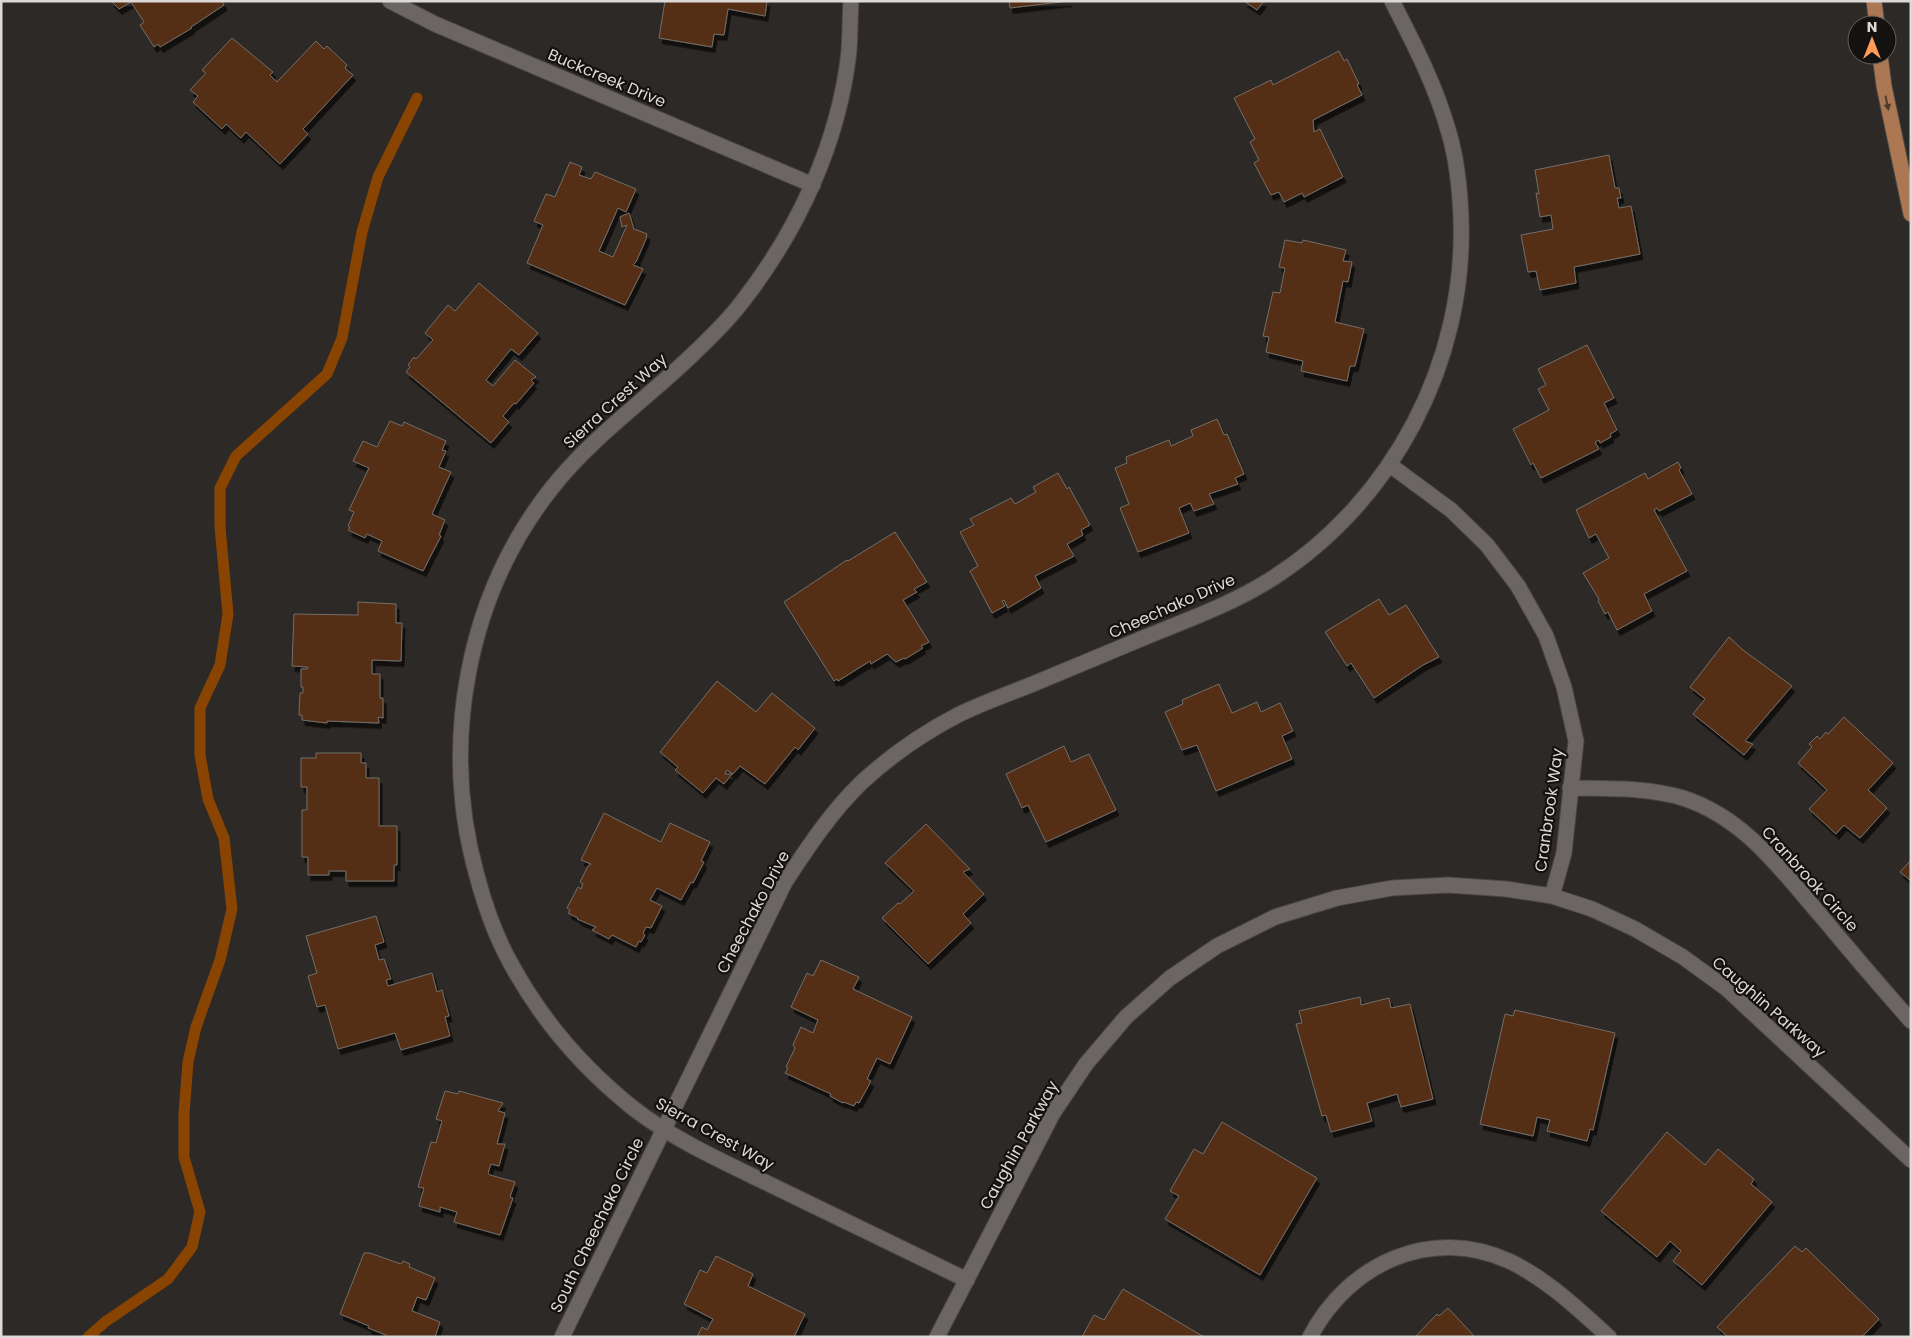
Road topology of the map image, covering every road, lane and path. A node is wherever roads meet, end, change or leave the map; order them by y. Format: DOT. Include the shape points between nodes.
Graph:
graph roads {
  1 [pos="390,1"];
  2 [pos="851,1"];
  3 [pos="1392,1"];
  4 [pos="1874,1"];
  5 [pos="1876,15"];
  6 [pos="1881,65"];
  7 [pos="813,185"];
  8 [pos="1911,214"];
  9 [pos="1390,465"];
  10 [pos="1570,788"];
  11 [pos="1552,896"];
  12 [pos="1911,1021"];
  13 [pos="663,1129"];
  14 [pos="1911,1160"];
  15 [pos="967,1280"];
  16 [pos="562,1337"];
  17 [pos="937,1337"];
  18 [pos="1310,1337"];
  19 [pos="1609,1337"];
  1 -- 7 [label="street, Buckcreek Drive" via="435,24"];
  2 -- 7 [label="street, Sierra Crest Way" via="848,53 835,121"];
  3 -- 9 [label="street, Cheechako Drive" via="1430,75 1450,134 1460,189 1462,249 1455,307 1441,364 1418,418"];
  4 -- 5 [label="main road"];
  6 -- 8 [label="main road, one-way"];
  7 -- 13 [label="street, Sierra Crest Way" via="780,248 740,305 690,358 589,445 550,490 518,538 493,586 473,646 461,713 460,782 468,845 486,908 509,960 541,1014 586,1067"];
  9 -- 10 [label="street, Cranbrook Way" via="1451,510 1487,545 1523,595 1546,636 1564,687 1576,741"];
  9 -- 13 [label="street, Cheechako Drive" via="1350,514 1314,548 1272,579 1222,605 959,714 908,745 860,784 818,831 785,882"];
  10 -- 11 [label="street, Cranbrook Way" via="1564,853"];
  10 -- 12 [label="street, Cranbrook Circle" via="1670,795 1707,807 1733,823 1766,853"];
  11 -- 14 [label="street, Caughlin Parkway" via="1592,909 1635,929 1683,957 1727,989"];
  11 -- 15 [label="street, Caughlin Parkway" via="1448,885 1392,888 1336,898 1275,917 1217,946 1170,978 1126,1017 1086,1064 1053,1113"];
  13 -- 15 [label="street, Sierra Crest Way"];
  13 -- 16 [label="street, South Cheechako Circle"];
  15 -- 17 [label="street, Caughlin Parkway"];
  18 -- 19 [label="street" via="1329,1306 1360,1276 1380,1263 1432,1248 1471,1250 1510,1262 1558,1292"];
}
